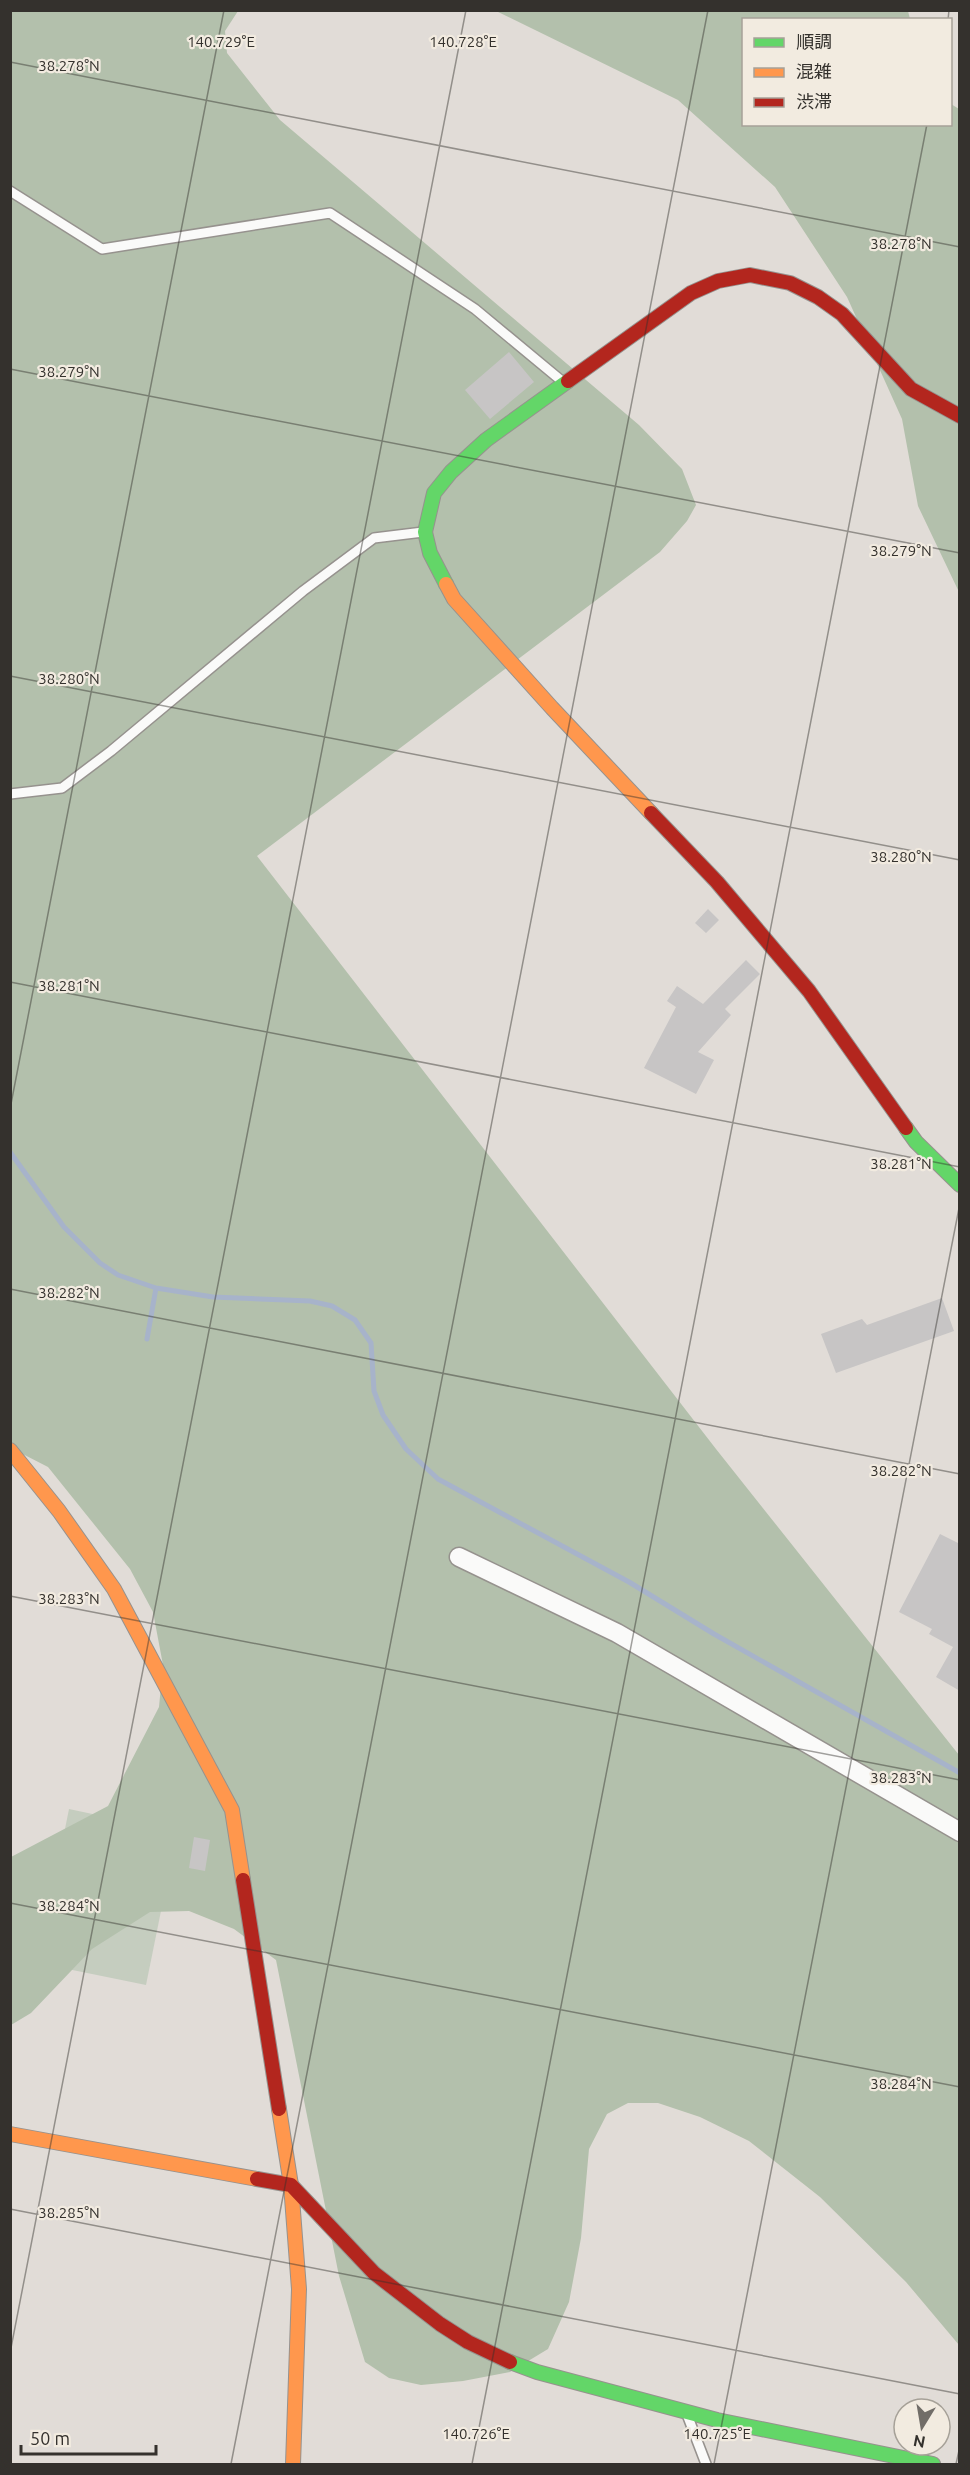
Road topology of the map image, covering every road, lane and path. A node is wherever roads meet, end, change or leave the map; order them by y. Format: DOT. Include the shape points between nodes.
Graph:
graph roads {
  1 [pos="10,191"];
  2 [pos="565,384"];
  3 [pos="960,416"];
  4 [pos="425,532"];
  5 [pos="10,794"];
  6 [pos="960,1185"];
  7 [pos="10,1450"];
  8 [pos="459,1557"];
  9 [pos="960,1832"];
  10 [pos="10,2134"];
  11 [pos="291,2185"];
  12 [pos="686,2412"];
  13 [pos="292,2464"];
  14 [pos="706,2464"];
  15 [pos="933,2464"];
  1 -- 2 [label="lane" via="102,249 330,213 475,309"];
  2 -- 3 [label="street" via="691,293 718,281 750,275 790,283 818,297 842,314 911,389"];
  2 -- 4 [label="street" via="486,440 451,472 434,494"];
  4 -- 5 [label="lane" via="375,538 303,591 62,788"];
  4 -- 6 [label="street" via="430,553 454,599 717,882 809,992 916,1142"];
  7 -- 11 [label="street" via="114,1589 232,1810"];
  8 -- 9 [label="street" via="617,1633"];
  10 -- 11 [label="street"];
  11 -- 12 [label="street" via="374,2273 468,2342 537,2372"];
  11 -- 13 [label="street" via="299,2289"];
  12 -- 14 [label="lane"];
  12 -- 15 [label="street"];
}
